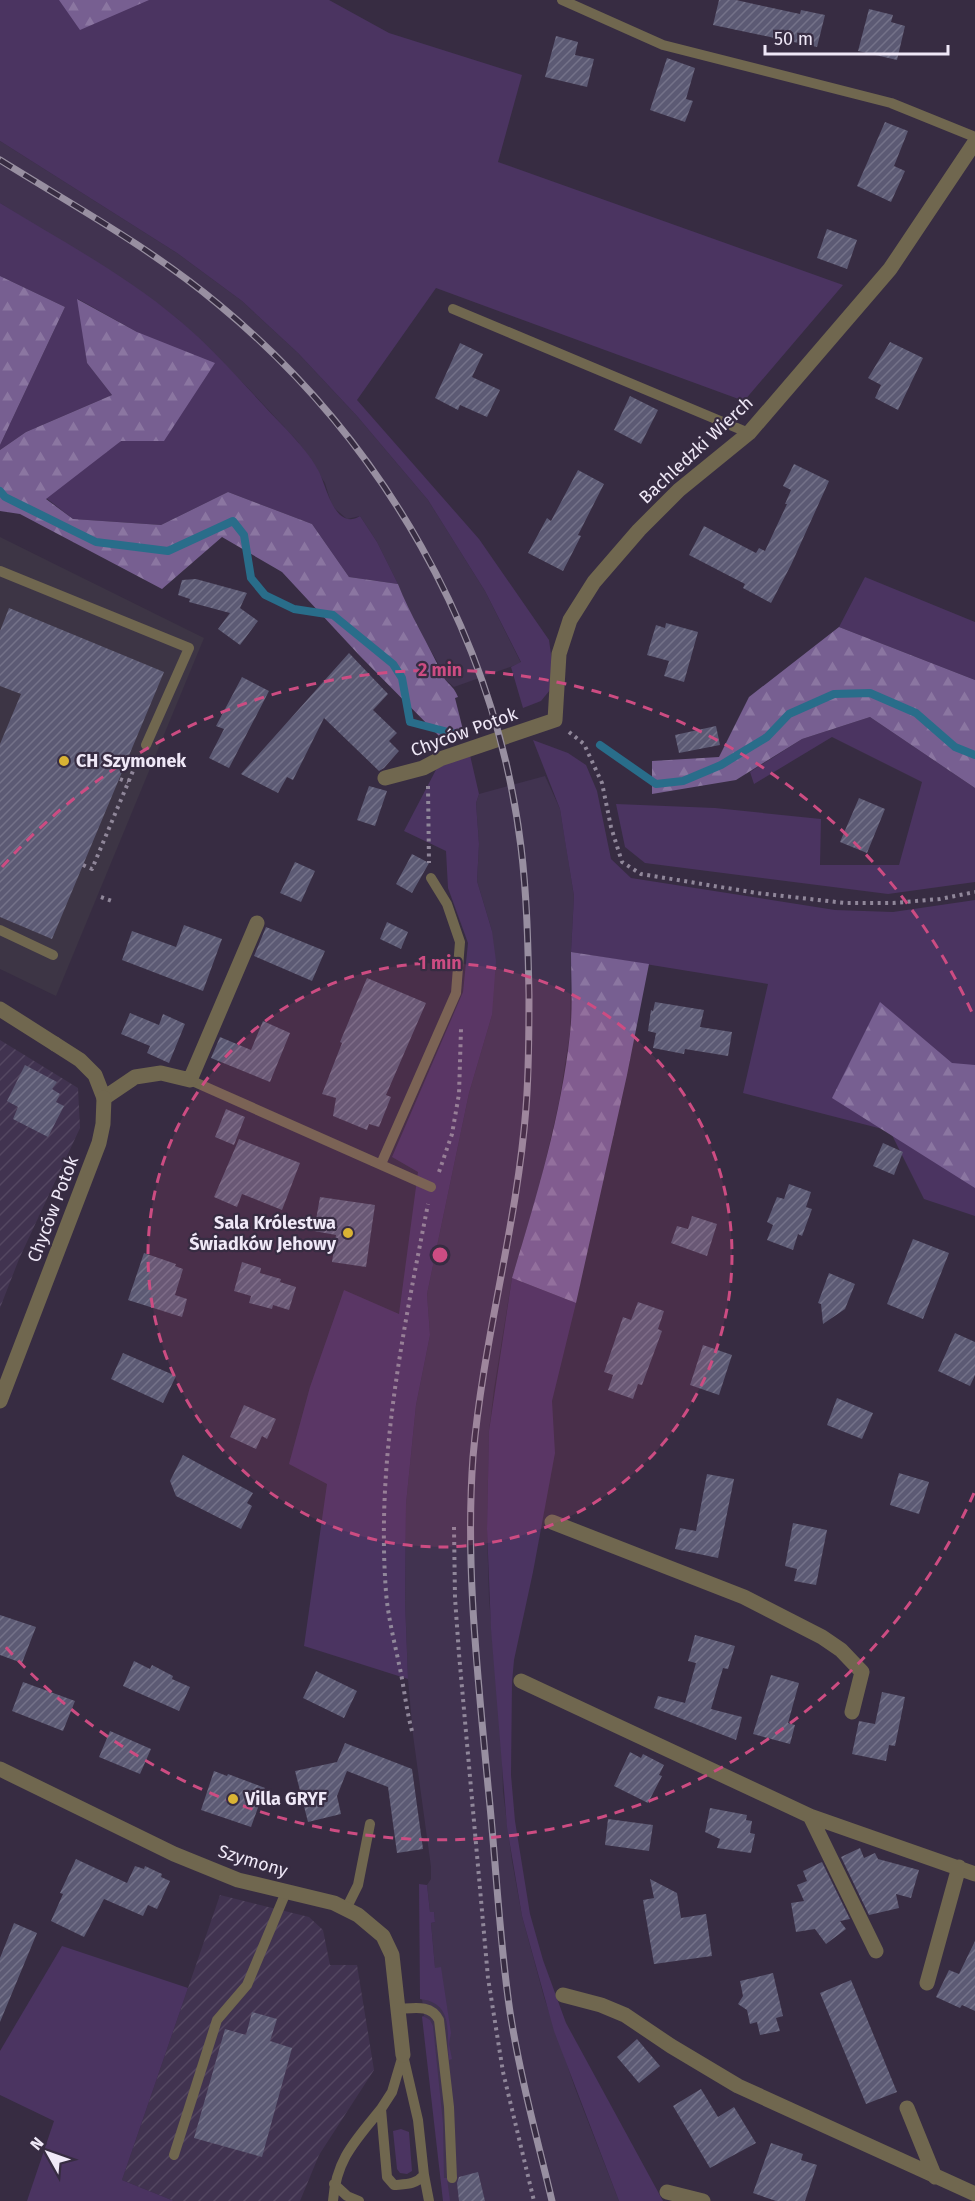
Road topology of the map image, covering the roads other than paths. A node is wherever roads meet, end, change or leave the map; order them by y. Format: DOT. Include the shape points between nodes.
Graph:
graph roads {
  1 [pos="562,0"];
  2 [pos="975,140"];
  3 [pos="453,309"];
  4 [pos="749,433"];
  5 [pos="0,571"];
  6 [pos="555,720"];
  7 [pos="146,745"];
  8 [pos="385,778"];
  9 [pos="431,878"];
  10 [pos="257,923"];
  11 [pos="0,930"];
  12 [pos="53,955"];
  13 [pos="0,1009"];
  14 [pos="190,1080"];
  15 [pos="104,1098"];
  16 [pos="381,1164"];
  17 [pos="431,1187"];
  18 [pos="0,1401"];
  19 [pos="552,1522"];
  20 [pos="521,1681"];
  21 [pos="852,1712"];
  22 [pos="0,1770"];
  23 [pos="810,1816"];
  24 [pos="370,1824"];
  25 [pos="959,1868"];
  26 [pos="975,1874"];
  27 [pos="286,1892"];
  28 [pos="346,1909"];
  29 [pos="876,1951"];
  30 [pos="927,1983"];
  31 [pos="563,1995"];
  32 [pos="399,2009"];
  33 [pos="403,2055"];
  34 [pos="907,2108"];
  35 [pos="381,2109"];
  36 [pos="174,2155"];
  37 [pos="424,2175"];
  38 [pos="935,2177"];
  39 [pos="452,2178"];
  40 [pos="334,2184"];
  41 [pos="667,2192"];
  42 [pos="975,2194"];
  43 [pos="333,2201"];
  44 [pos="359,2201"];
  45 [pos="429,2201"];
  46 [pos="703,2201"];
  1 -- 2 [label="lane" via="663,45 891,103"];
  2 -- 4 [label="street, Bachledzki Wierch" via="890,268"];
  3 -- 4 [label="lane"];
  4 -- 6 [label="street, Bachledzki Wierch" via="679,490 594,582 570,620 559,654"];
  5 -- 7 [label="lane" via="189,648"];
  6 -- 8 [label="street, Chyców Potok"];
  9 -- 16 [label="lane" via="447,904 460,942 456,993"];
  10 -- 14 [label="street"];
  11 -- 12 [label="lane"];
  13 -- 15 [label="street, Chyców Potok" via="80,1060 95,1075"];
  14 -- 15 [label="street" via="161,1072 135,1077"];
  14 -- 16 [label="lane"];
  15 -- 18 [label="street, Chyców Potok" via="99,1143"];
  16 -- 17 [label="lane"];
  19 -- 21 [label="street" via="744,1597 822,1637 862,1672"];
  20 -- 23 [label="street"];
  22 -- 27 [label="street, Szymony" via="174,1854 238,1880"];
  23 -- 25 [label="street"];
  23 -- 29 [label="street"];
  24 -- 28 [label="lane" via="358,1885"];
  25 -- 26 [label="street"];
  25 -- 30 [label="street"];
  27 -- 28 [label="street, Szymony"];
  27 -- 36 [label="lane" via="247,1985 217,2020"];
  28 -- 32 [label="street, Szymony" via="375,1928 389,1945"];
  31 -- 38 [label="street" via="626,2015 738,2086"];
  32 -- 33 [label="street, Szymony"];
  32 -- 39 [label="lane" via="426,2008 440,2020"];
  33 -- 35 [label="lane" via="392,2092"];
  33 -- 37 [label="lane" via="418,2120"];
  34 -- 38 [label="street"];
  35 -- 37 [label="lane" via="387,2177 394,2185 411,2184"];
  35 -- 40 [label="lane" via="341,2162"];
  37 -- 45 [label="lane"];
  38 -- 42 [label="street"];
  40 -- 43 [label="lane"];
  40 -- 44 [label="lane"];
  41 -- 46 [label="street"];
}
